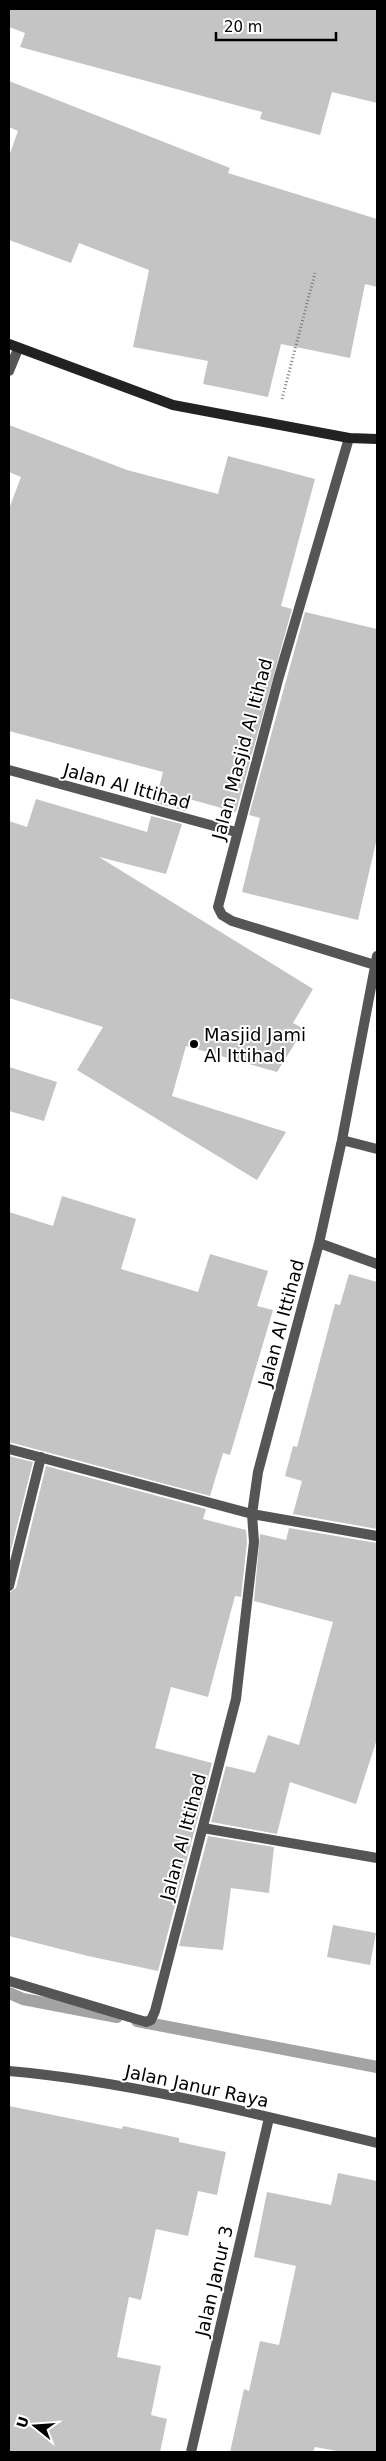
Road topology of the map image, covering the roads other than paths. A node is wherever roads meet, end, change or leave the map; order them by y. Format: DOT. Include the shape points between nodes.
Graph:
graph roads {
  1 [pos="13,346"];
  2 [pos="9,371"];
  3 [pos="349,438"];
  4 [pos="377,439"];
  5 [pos="9,770"];
  6 [pos="236,832"];
  7 [pos="376,960"];
  8 [pos="342,1140"];
  9 [pos="377,1149"];
  10 [pos="319,1243"];
  11 [pos="377,1264"];
  12 [pos="9,1449"];
  13 [pos="42,1457"];
  14 [pos="252,1514"];
  15 [pos="377,1536"];
  16 [pos="9,1586"];
  17 [pos="203,1828"];
  18 [pos="377,1858"];
  19 [pos="9,1981"];
  20 [pos="9,2071"];
  21 [pos="269,2118"];
  22 [pos="377,2143"];
  23 [pos="191,2452"];
  1 -- 2 [label="street"];
  1 -- 3 [label="street" via="173,405"];
  3 -- 4 [label="street"];
  3 -- 6 [label="street, Jalan Masjid Al Itihad"];
  5 -- 6 [label="street, Jalan Al Ittihad"];
  6 -- 7 [label="street, Jalan Masjid Al Itihad" via="218,906 222,915 232,921"];
  7 -- 8 [label="street, Jalan Al Ittihad"];
  8 -- 9 [label="street"];
  8 -- 10 [label="street, Jalan Al Ittihad"];
  10 -- 11 [label="street"];
  10 -- 14 [label="street, Jalan Al Ittihad" via="258,1472"];
  12 -- 13 [label="street"];
  13 -- 14 [label="street"];
  13 -- 16 [label="street"];
  14 -- 15 [label="street"];
  14 -- 17 [label="street, Jalan Al Ittihad" via="254,1542 236,1699"];
  17 -- 18 [label="street"];
  17 -- 19 [label="street, Jalan Al Ittihad" via="151,2020 146,2022"];
  20 -- 21 [label="street, Jalan Janur Raya" via="66,2076"];
  21 -- 22 [label="street, Jalan Janur Raya"];
  21 -- 23 [label="street, Jalan Janur 3"];
}
